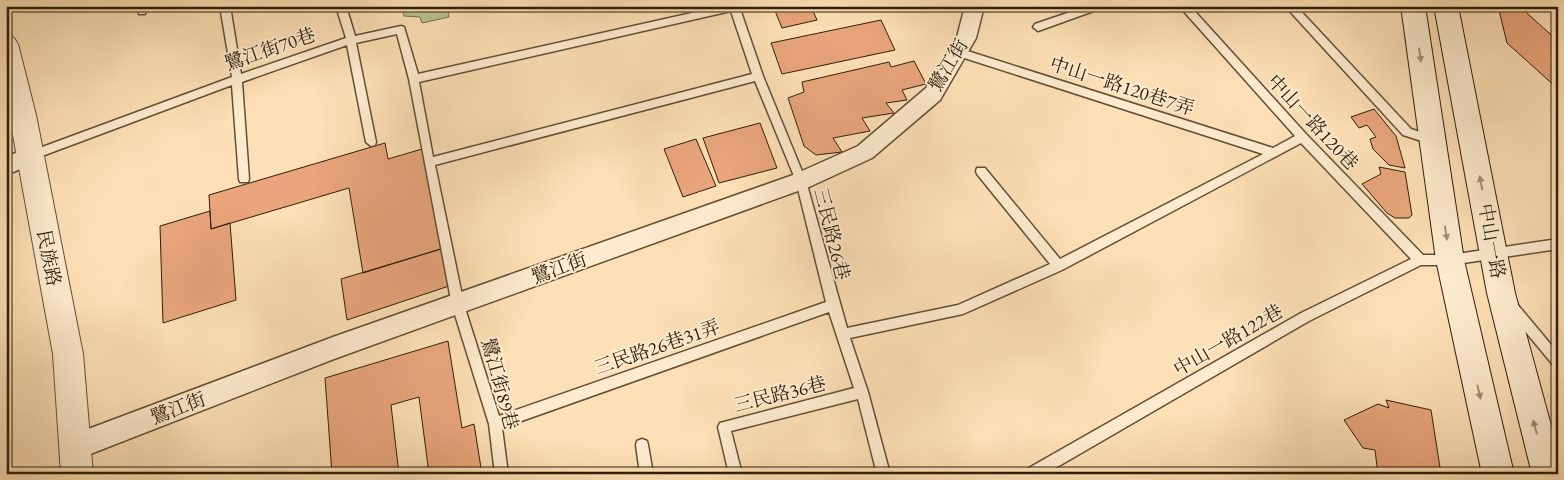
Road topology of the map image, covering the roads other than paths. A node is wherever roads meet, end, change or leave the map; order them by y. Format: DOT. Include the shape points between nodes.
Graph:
graph roads {
  1 [pos="12,6"];
  2 [pos="225,6"];
  3 [pos="341,6"];
  4 [pos="734,6"];
  5 [pos="975,6"];
  6 [pos="1099,6"];
  7 [pos="1184,6"];
  8 [pos="1290,6"];
  9 [pos="1413,6"];
  10 [pos="1446,6"];
  11 [pos="6,8"];
  12 [pos="1038,27"];
  13 [pos="351,40"];
  14 [pos="6,44"];
  15 [pos="958,52"];
  16 [pos="758,76"];
  17 [pos="414,79"];
  18 [pos="237,80"];
  19 [pos="1302,137"];
  20 [pos="1432,140"];
  21 [pos="371,142"];
  22 [pos="1274,152"];
  23 [pos="18,161"];
  24 [pos="429,162"];
  25 [pos="981,171"];
  26 [pos="244,179"];
  27 [pos="801,181"];
  28 [pos="1558,244"];
  29 [pos="1494,252"];
  30 [pos="1420,260"];
  31 [pos="1450,260"];
  32 [pos="1058,266"];
  33 [pos="1501,293"];
  34 [pos="458,305"];
  35 [pos="832,305"];
  36 [pos="843,334"];
  37 [pos="1558,362"];
  38 [pos="862,392"];
  39 [pos="494,424"];
  40 [pos="642,445"];
  41 [pos="76,461"];
  42 [pos="502,474"];
  43 [pos="647,474"];
  44 [pos="736,474"];
  45 [pos="884,474"];
  46 [pos="1032,474"];
  47 [pos="1498,474"];
  48 [pos="1548,474"];
  1 -- 11 [label="lane"];
  2 -- 18 [label="lane"];
  3 -- 13 [label="lane"];
  4 -- 16 [label="lane, 三民路26巷"];
  4 -- 17 [label="lane"];
  5 -- 15 [label="street, 鷺江街" via="966,38"];
  6 -- 12 [label="lane"];
  7 -- 19 [label="lane, 中山一路120巷"];
  8 -- 20 [label="lane" via="1407,132"];
  9 -- 20 [label="main road, one-way"];
  29 -- 10 [label="main road, 中山一路, one-way"];
  13 -- 17 [label="lane, 鷺江街70巷" via="401,30"];
  13 -- 18 [label="lane, 鷺江街70巷"];
  13 -- 21 [label="lane"];
  14 -- 23 [label="main road, 民族路"];
  15 -- 22 [label="lane, 中山一路120巷7弄"];
  15 -- 27 [label="street, 鷺江街" via="933,94 865,152"];
  16 -- 24 [label="lane"];
  16 -- 27 [label="lane, 三民路26巷"];
  17 -- 24 [label="lane, 鷺江街70巷"];
  18 -- 23 [label="lane, 鷺江街70巷"];
  18 -- 26 [label="lane"];
  19 -- 22 [label="lane"];
  19 -- 30 [label="lane, 中山一路120巷"];
  20 -- 31 [label="main road, one-way"];
  22 -- 32 [label="lane"];
  23 -- 41 [label="main road, 民族路" via="68,354"];
  24 -- 34 [label="lane, 鷺江街70巷"];
  25 -- 32 [label="lane"];
  27 -- 34 [label="street, 鷺江街"];
  27 -- 35 [label="lane, 三民路26巷"];
  28 -- 29 [label="lane, 中山一路122巷"];
  29 -- 31 [label="lane, 中山一路122巷"];
  29 -- 33 [label="main road, 中山一路"];
  30 -- 31 [label="lane, 中山一路122巷"];
  30 -- 46 [label="lane, 中山一路122巷" via="1305,317"];
  31 -- 47 [label="main road, one-way"];
  32 -- 36 [label="lane" via="959,310"];
  33 -- 37 [label="lane"];
  48 -- 33 [label="main road, 中山一路, one-way"];
  34 -- 39 [label="lane, 鷺江街89巷"];
  34 -- 41 [label="street, 鷺江街" via="333,348"];
  35 -- 36 [label="lane, 三民路26巷"];
  35 -- 39 [label="lane, 三民路26巷31弄"];
  36 -- 38 [label="lane, 三民路26巷"];
  38 -- 44 [label="lane, 三民路36巷" via="724,427"];
  38 -- 45 [label="lane, 三民路26巷"];
  39 -- 42 [label="lane, 鷺江街89巷"];
  40 -- 43 [label="lane"];
}
